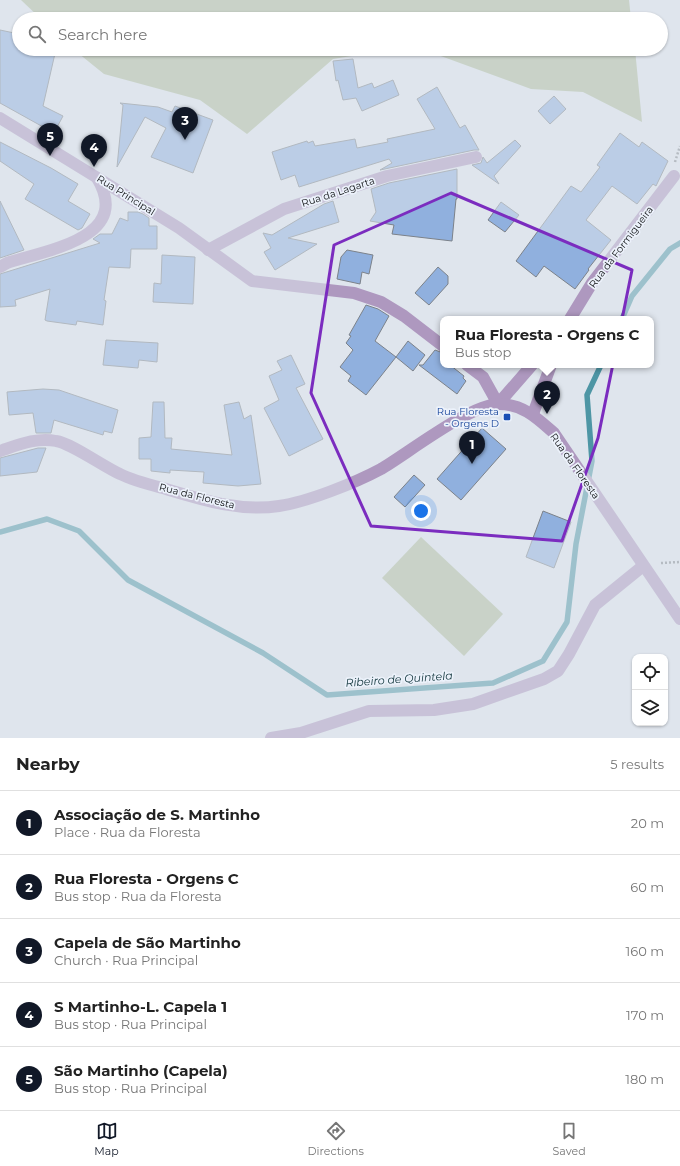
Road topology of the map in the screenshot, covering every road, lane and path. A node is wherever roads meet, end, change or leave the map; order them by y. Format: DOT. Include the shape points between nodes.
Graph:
graph roads {
  1 [pos="0,118"];
  2 [pos="476,157"];
  3 [pos="674,176"];
  4 [pos="96,177"];
  5 [pos="208,250"];
  6 [pos="0,267"];
  7 [pos="572,316"];
  8 [pos="440,344"];
  9 [pos="471,368"];
  10 [pos="529,368"];
  11 [pos="550,368"];
  12 [pos="498,404"];
  13 [pos="533,414"];
  14 [pos="0,451"];
  15 [pos="643,566"];
  16 [pos="680,619"];
  17 [pos="271,738"];
  1 -- 4 [label="street, Rua Principal"];
  2 -- 5 [label="street, Rua da Lagarta" via="387,176 284,209"];
  3 -- 7 [label="street, Rua da Formigueira" via="592,283"];
  4 -- 5 [label="street, Rua Principal" via="179,228"];
  4 -- 6 [label="street" via="107,201 105,215 92,232 76,241"];
  5 -- 8 [label="street, Rua Principal" via="252,281 354,293 381,302"];
  9 -- 12 [label="street" via="483,377"];
  10 -- 12 [label="street"];
  11 -- 13 [label="street"];
  12 -- 13 [label="street, Rua da Floresta" via="516,406"];
  12 -- 14 [label="street, Rua da Floresta" via="476,409 380,469 328,492 280,506 246,508 207,501 122,475 57,440 36,440"];
  13 -- 15 [label="street, Rua da Floresta" via="554,433"];
  15 -- 16 [label="street, Rua da Floresta"];
  15 -- 17 [label="street" via="596,605 558,671 544,679 473,704 434,710 369,711 301,733"];
}
